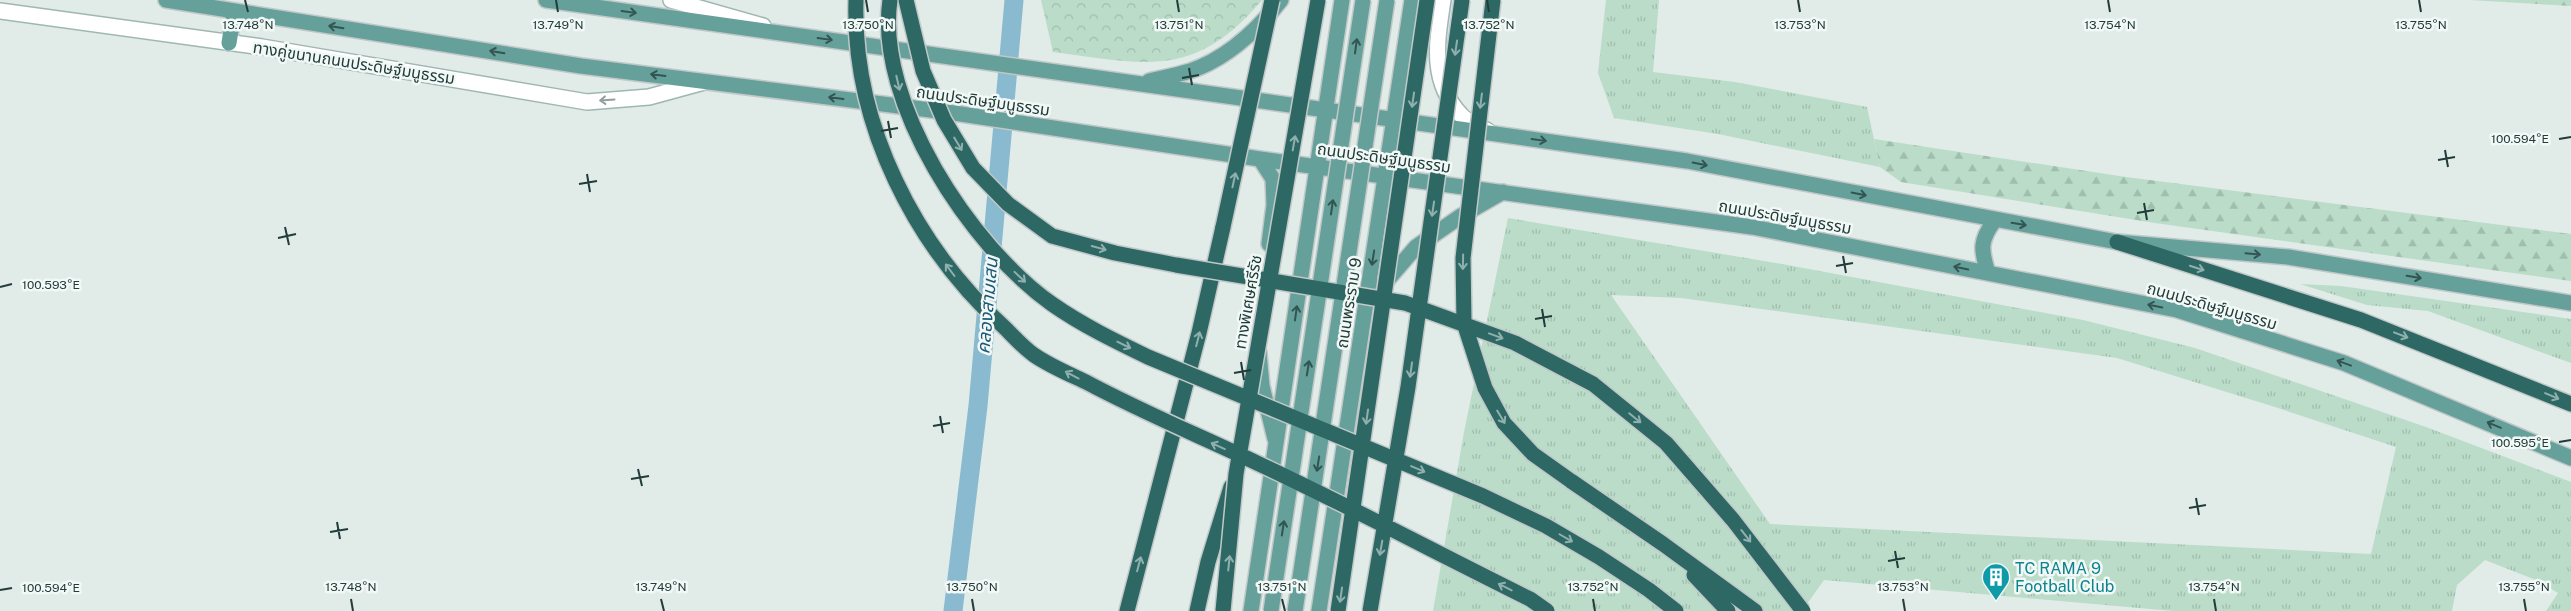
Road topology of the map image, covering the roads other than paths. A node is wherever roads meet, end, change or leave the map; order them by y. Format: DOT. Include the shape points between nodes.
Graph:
graph roads {
  1 [pos="166,0"];
  2 [pos="546,0"];
  3 [pos="671,0"];
  4 [pos="856,0"];
  5 [pos="890,0"];
  6 [pos="906,0"];
  7 [pos="1272,0"];
  8 [pos="1281,0"];
  9 [pos="1318,0"];
  10 [pos="1342,0"];
  11 [pos="1363,0"];
  12 [pos="1387,0"];
  13 [pos="1412,0"];
  14 [pos="1427,0"];
  15 [pos="1443,0"];
  16 [pos="1462,0"];
  17 [pos="1493,0"];
  18 [pos="0,11"];
  19 [pos="234,11"];
  20 [pos="798,35"];
  21 [pos="230,43"];
  22 [pos="706,82"];
  23 [pos="1140,84"];
  24 [pos="1325,109"];
  25 [pos="1394,119"];
  26 [pos="1491,133"];
  27 [pos="1260,159"];
  28 [pos="1317,166"];
  29 [pos="1386,175"];
  30 [pos="1503,192"];
  31 [pos="1995,220"];
  32 [pos="2117,242"];
  33 [pos="1988,273"];
  34 [pos="2571,304"];
  35 [pos="1366,305"];
  36 [pos="2571,404"];
  37 [pos="1276,448"];
  38 [pos="2571,458"];
  39 [pos="1236,474"];
  40 [pos="1663,544"];
  41 [pos="1127,611"];
  42 [pos="1197,611"];
  43 [pos="1223,611"];
  44 [pos="1251,611"];
  45 [pos="1271,611"];
  46 [pos="1295,611"];
  47 [pos="1319,611"];
  48 [pos="1338,611"];
  49 [pos="1370,611"];
  50 [pos="1547,611"];
  51 [pos="1676,611"];
  52 [pos="1728,611"];
  53 [pos="1754,611"];
  54 [pos="1803,611"];
  1 -- 19 [label="main road, ถนนประดิษฐ์มนูธรรม"];
  2 -- 20 [label="main road, one-way"];
  3 -- 20 [label="street"];
  50 -- 4 [label="highway, one-way, bridge" via="1530,599 1364,514 1142,412 1034,356 968,293 904,199 880,146 864,92 855,24"];
  5 -- 51 [label="highway, one-way, bridge" via="887,18 898,86 932,165 986,243 1051,303 1148,357 1483,496 1546,526 1608,563"];
  6 -- 54 [label="highway, one-way, bridge" via="923,71 944,120 973,168 1008,204 1052,236 1176,265 1405,302 1515,343 1593,384 1666,443 1733,520"];
  41 -- 7 [label="highway, one-way, bridge" via="1199,333"];
  8 -- 23 [label="main road" via="1234,47 1192,70"];
  39 -- 9 [label="highway, ทางพิเศษศรีรัช, one-way, bridge"];
  10 -- 24 [label="main road"];
  45 -- 11 [label="main road, ถนนพระราม 9, one-way, bridge"];
  12 -- 46 [label="main road, ถนนพระราม 9, one-way, bridge"];
  13 -- 25 [label="main road, ถนนพระราม 9"];
  14 -- 48 [label="highway, one-way, bridge"];
  15 -- 26 [label="street" via="1436,52 1444,92 1462,116"];
  16 -- 49 [label="highway, one-way, bridge" via="1408,387"];
  17 -- 40 [label="highway, one-way, bridge" via="1463,258 1464,323 1485,388 1510,429 1533,454"];
  18 -- 21 [label="street, ทางคู่ขนานถนนประดิษฐ์มนูธรรม"];
  19 -- 21 [label="main road"];
  22 -- 19 [label="main road, ถนนประดิษฐ์มนูธรรม, one-way" via="581,66"];
  20 -- 23 [label="main road, one-way"];
  22 -- 21 [label="street, ทางคู่ขนานถนนประดิษฐ์มนูธรรม, one-way" via="649,97 587,102"];
  27 -- 22 [label="main road, ถนนประดิษฐ์มนูธรรม, one-way" via="954,113"];
  23 -- 24 [label="main road"];
  24 -- 25 [label="main road"];
  24 -- 28 [label="main road"];
  25 -- 26 [label="main road"];
  25 -- 29 [label="main road, ถนนพระราม 9"];
  26 -- 31 [label="main road, one-way" via="1687,162"];
  27 -- 28 [label="main road, ถนนประดิษฐ์มนูธรรม"];
  27 -- 37 [label="main road" via="1273,179 1274,204 1258,322 1259,356 1262,386"];
  28 -- 29 [label="main road, ถนนประดิษฐ์มนูธรรม"];
  37 -- 28 [label="main road, one-way"];
  29 -- 30 [label="main road, ถนนประดิษฐ์มนูธรรม"];
  29 -- 35 [label="main road, ถนนพระราม 9, one-way"];
  33 -- 30 [label="main road, ถนนประดิษฐ์มนูธรรม, one-way" via="1752,227"];
  30 -- 35 [label="main road" via="1416,246"];
  31 -- 32 [label="main road, one-way"];
  31 -- 33 [label="main road" via="1984,234 1982,253"];
  32 -- 34 [label="main road, one-way" via="2288,257"];
  32 -- 36 [label="highway, one-way" via="2362,320"];
  38 -- 33 [label="main road, ถนนประดิษฐ์มนูธรรม, one-way" via="2344,363 2177,310"];
  35 -- 47 [label="main road, ถนนพระราม 9"];
  37 -- 44 [label="main road"];
  39 -- 42 [label="highway, bridge" via="1208,562"];
  43 -- 39 [label="highway, ทางพิเศษศรีรัช, one-way, bridge"];
  40 -- 52 [label="highway"];
  40 -- 53 [label="highway"];
}
